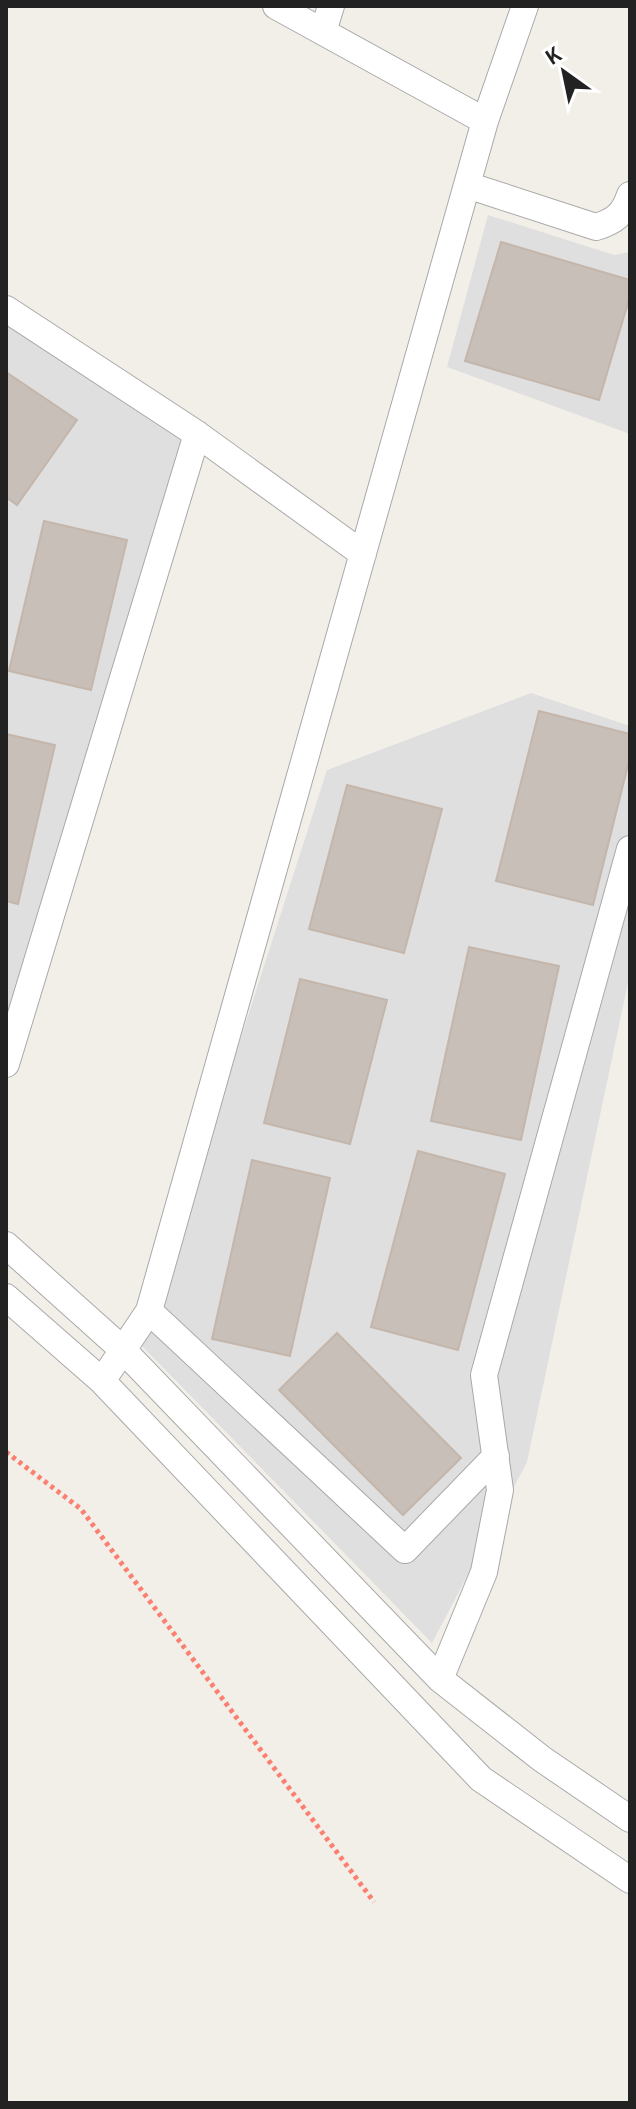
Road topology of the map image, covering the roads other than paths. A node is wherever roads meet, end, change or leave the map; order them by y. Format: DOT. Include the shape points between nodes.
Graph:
graph roads {
  1 [pos="276,6"];
  2 [pos="331,6"];
  3 [pos="525,6"];
  4 [pos="323,32"];
  5 [pos="485,121"];
  6 [pos="467,185"];
  7 [pos="630,195"];
  8 [pos="6,309"];
  9 [pos="197,434"];
  10 [pos="363,554"];
  11 [pos="630,849"];
  12 [pos="6,1064"];
  13 [pos="6,1245"];
  14 [pos="6,1297"];
  15 [pos="149,1311"];
  16 [pos="122,1349"];
  17 [pos="102,1381"];
  18 [pos="496,1456"];
  19 [pos="440,1679"];
  20 [pos="630,1819"];
  21 [pos="630,1880"];
  1 -- 4 [label="street"];
  2 -- 4 [label="street"];
  3 -- 5 [label="street"];
  4 -- 5 [label="street"];
  5 -- 6 [label="street"];
  6 -- 7 [label="street" via="596,227 615,221"];
  6 -- 10 [label="street"];
  8 -- 9 [label="street"];
  9 -- 10 [label="street"];
  9 -- 12 [label="street"];
  10 -- 15 [label="street"];
  11 -- 18 [label="street" via="484,1375"];
  13 -- 16 [label="street"];
  14 -- 17 [label="street"];
  15 -- 16 [label="street"];
  15 -- 18 [label="street" via="405,1550"];
  16 -- 17 [label="street"];
  16 -- 19 [label="street"];
  17 -- 21 [label="street" via="481,1779"];
  18 -- 19 [label="street" via="500,1490 484,1572"];
  19 -- 20 [label="street"];
}
